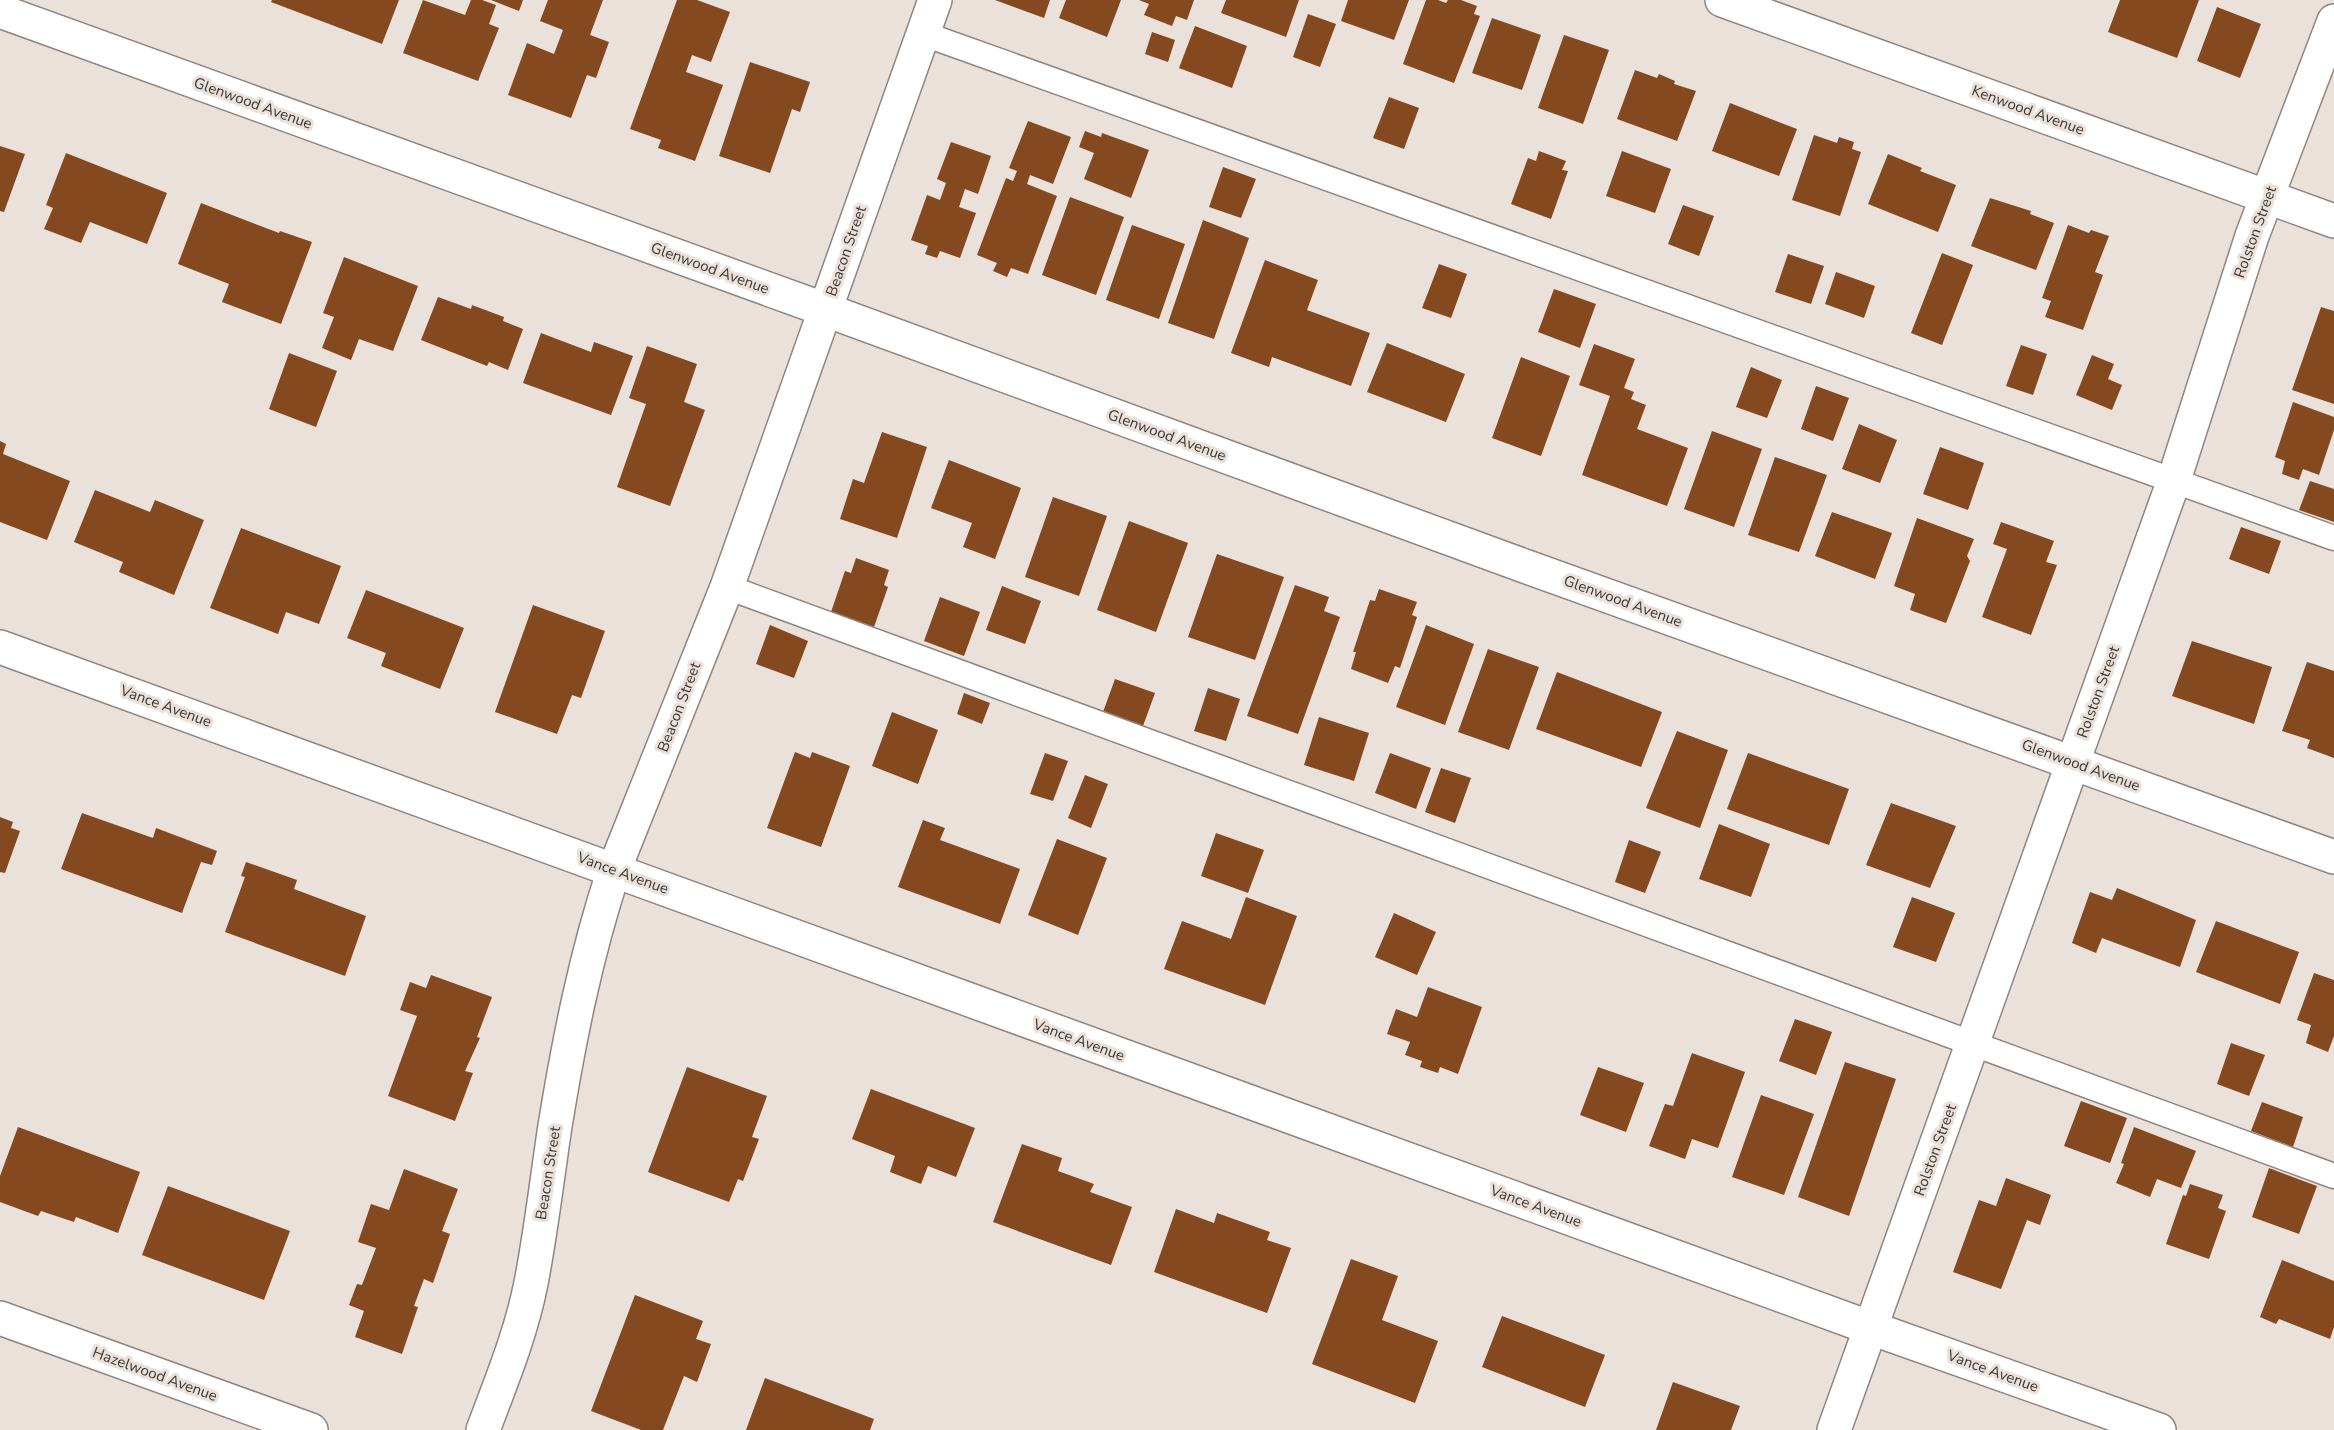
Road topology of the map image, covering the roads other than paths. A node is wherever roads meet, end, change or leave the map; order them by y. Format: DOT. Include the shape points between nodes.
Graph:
graph roads {
  1 [pos="935,0"];
  2 [pos="1722,0"];
  3 [pos="0,11"];
  4 [pos="2334,21"];
  5 [pos="924,33"];
  6 [pos="2268,196"];
  7 [pos="2334,221"];
  8 [pos="826,310"];
  9 [pos="2174,480"];
  10 [pos="2334,538"];
  11 [pos="727,587"];
  12 [pos="0,647"];
  13 [pos="2073,762"];
  14 [pos="2334,857"];
  15 [pos="614,870"];
  16 [pos="1973,1044"];
  17 [pos="2334,1176"];
  18 [pos="0,1318"];
  19 [pos="1871,1328"];
  20 [pos="311,1430"];
  21 [pos="483,1430"];
  22 [pos="1834,1430"];
  23 [pos="2160,1430"];
  1 -- 5 [label="street, Beacon Street"];
  2 -- 6 [label="street, Kenwood Avenue"];
  3 -- 8 [label="street, Glenwood Avenue"];
  4 -- 6 [label="street, Rolston Street"];
  5 -- 8 [label="street, Beacon Street"];
  5 -- 9 [label="lane"];
  6 -- 7 [label="street, Kenwood Avenue"];
  6 -- 9 [label="street, Rolston Street"];
  8 -- 11 [label="street, Beacon Street"];
  8 -- 13 [label="street, Glenwood Avenue"];
  9 -- 10 [label="lane"];
  9 -- 13 [label="street, Rolston Street"];
  11 -- 15 [label="street, Beacon Street"];
  11 -- 16 [label="lane"];
  12 -- 15 [label="street, Vance Avenue"];
  13 -- 14 [label="street, Glenwood Avenue"];
  13 -- 16 [label="street, Rolston Street"];
  15 -- 19 [label="street, Vance Avenue"];
  15 -- 21 [label="street, Beacon Street" via="578,1001 531,1285 516,1341"];
  16 -- 17 [label="lane"];
  16 -- 19 [label="street, Rolston Street"];
  18 -- 20 [label="street, Hazelwood Avenue"];
  19 -- 22 [label="street, Rolston Street"];
  19 -- 23 [label="street, Vance Avenue"];
}
